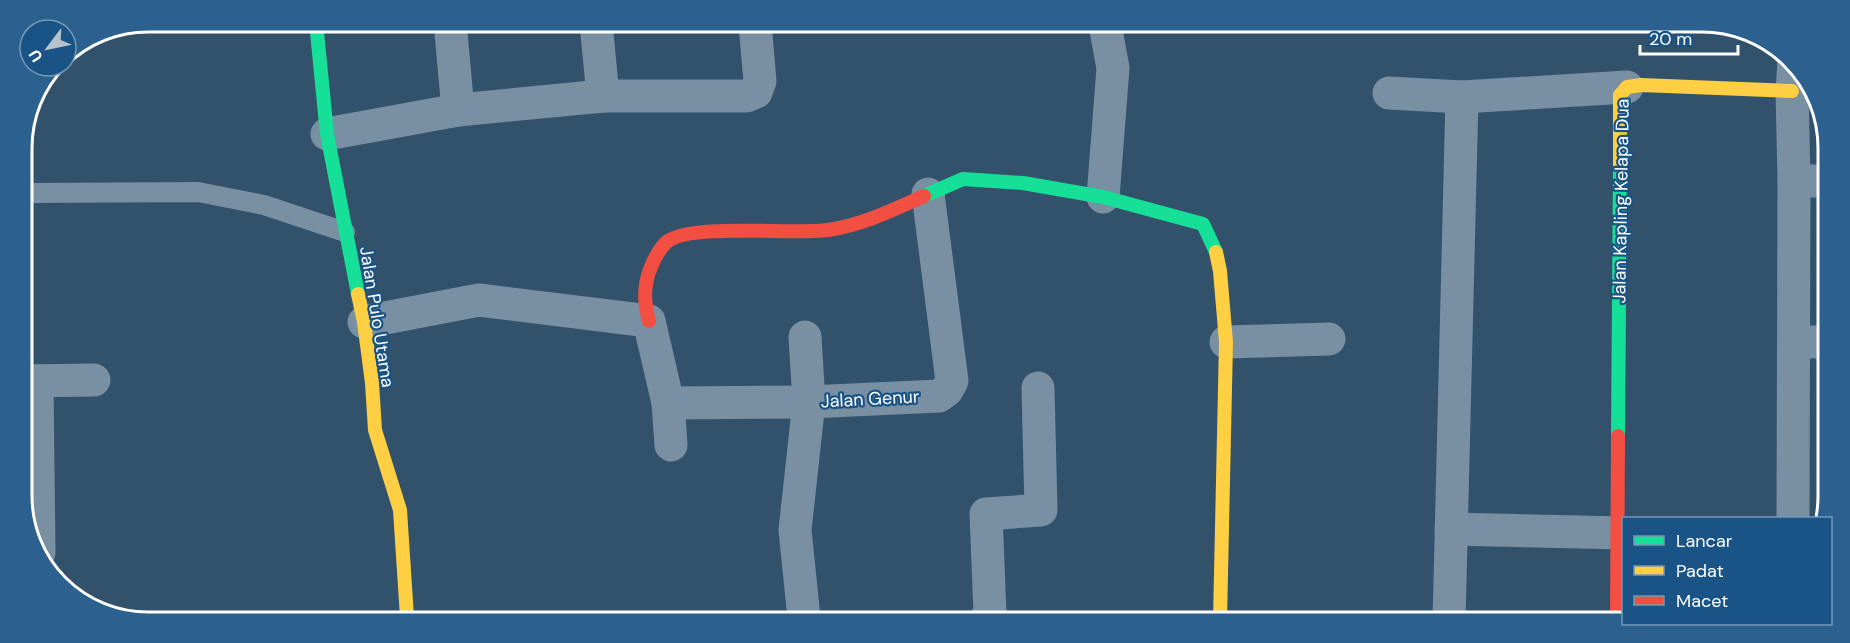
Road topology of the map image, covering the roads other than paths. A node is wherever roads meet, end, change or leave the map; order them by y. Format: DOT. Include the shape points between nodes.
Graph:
graph roads {
  1 [pos="317,32"];
  2 [pos="451,32"];
  3 [pos="597,32"];
  4 [pos="755,32"];
  5 [pos="1106,32"];
  6 [pos="1793,77"];
  7 [pos="1627,87"];
  8 [pos="1389,93"];
  9 [pos="603,96"];
  10 [pos="1462,97"];
  11 [pos="458,110"];
  12 [pos="327,134"];
  13 [pos="1794,181"];
  14 [pos="1818,181"];
  15 [pos="34,193"];
  16 [pos="928,194"];
  17 [pos="1103,197"];
  18 [pos="345,232"];
  19 [pos="649,321"];
  20 [pos="364,322"];
  21 [pos="805,337"];
  22 [pos="1329,339"];
  23 [pos="1226,342"];
  24 [pos="1809,342"];
  25 [pos="94,380"];
  26 [pos="31,381"];
  27 [pos="1038,388"];
  28 [pos="809,402"];
  29 [pos="668,403"];
  30 [pos="31,405"];
  31 [pos="671,445"];
  32 [pos="1793,517"];
  33 [pos="1451,529"];
  34 [pos="38,533"];
  35 [pos="1620,533"];
  36 [pos="990,611"];
  37 [pos="1220,611"];
  38 [pos="1449,611"];
  39 [pos="1617,611"];
  40 [pos="407,612"];
  41 [pos="803,612"];
  1 -- 12 [label="street, Jalan Pulo Utama"];
  2 -- 11 [label="street"];
  3 -- 9 [label="street"];
  4 -- 9 [label="street" via="760,81 756,92 747,96"];
  5 -- 17 [label="street" via="1113,68"];
  6 -- 7 [label="street, Jalan Kapling Kelapa Dua"];
  6 -- 13 [label="street, Jalan Kapling Kelapa Dua"];
  7 -- 10 [label="street"];
  7 -- 35 [label="street, Jalan Kapling Kelapa Dua" via="1620,96"];
  8 -- 10 [label="street"];
  9 -- 11 [label="street"];
  10 -- 33 [label="street"];
  11 -- 12 [label="street"];
  12 -- 18 [label="street, Jalan Pulo Utama"];
  13 -- 14 [label="street"];
  13 -- 24 [label="street, Jalan Kapling Kelapa Dua"];
  15 -- 18 [label="lane" via="198,192 264,205"];
  16 -- 17 [label="street" via="963,179 1023,183"];
  16 -- 19 [label="street" via="874,218 828,230 690,233 668,241 646,278 644,303"];
  16 -- 28 [label="street, Jalan Genur" via="951,381 947,390 939,396"];
  17 -- 23 [label="street" via="1203,224 1220,271"];
  18 -- 20 [label="street, Jalan Pulo Utama"];
  19 -- 20 [label="street" via="479,300"];
  19 -- 29 [label="street"];
  20 -- 40 [label="street, Jalan Pulo Utama" via="375,430 400,510"];
  21 -- 28 [label="street"];
  22 -- 23 [label="street"];
  23 -- 37 [label="street"];
  24 -- 32 [label="street, Jalan Kapling Kelapa Dua"];
  25 -- 26 [label="street"];
  27 -- 36 [label="street" via="1041,510 986,514"];
  28 -- 29 [label="street"];
  28 -- 41 [label="street, Jalan Genur" via="795,530"];
  29 -- 31 [label="street"];
  30 -- 34 [label="street"];
  33 -- 35 [label="street"];
  33 -- 38 [label="street"];
  35 -- 39 [label="street, Jalan Kapling Kelapa Dua"];
}
